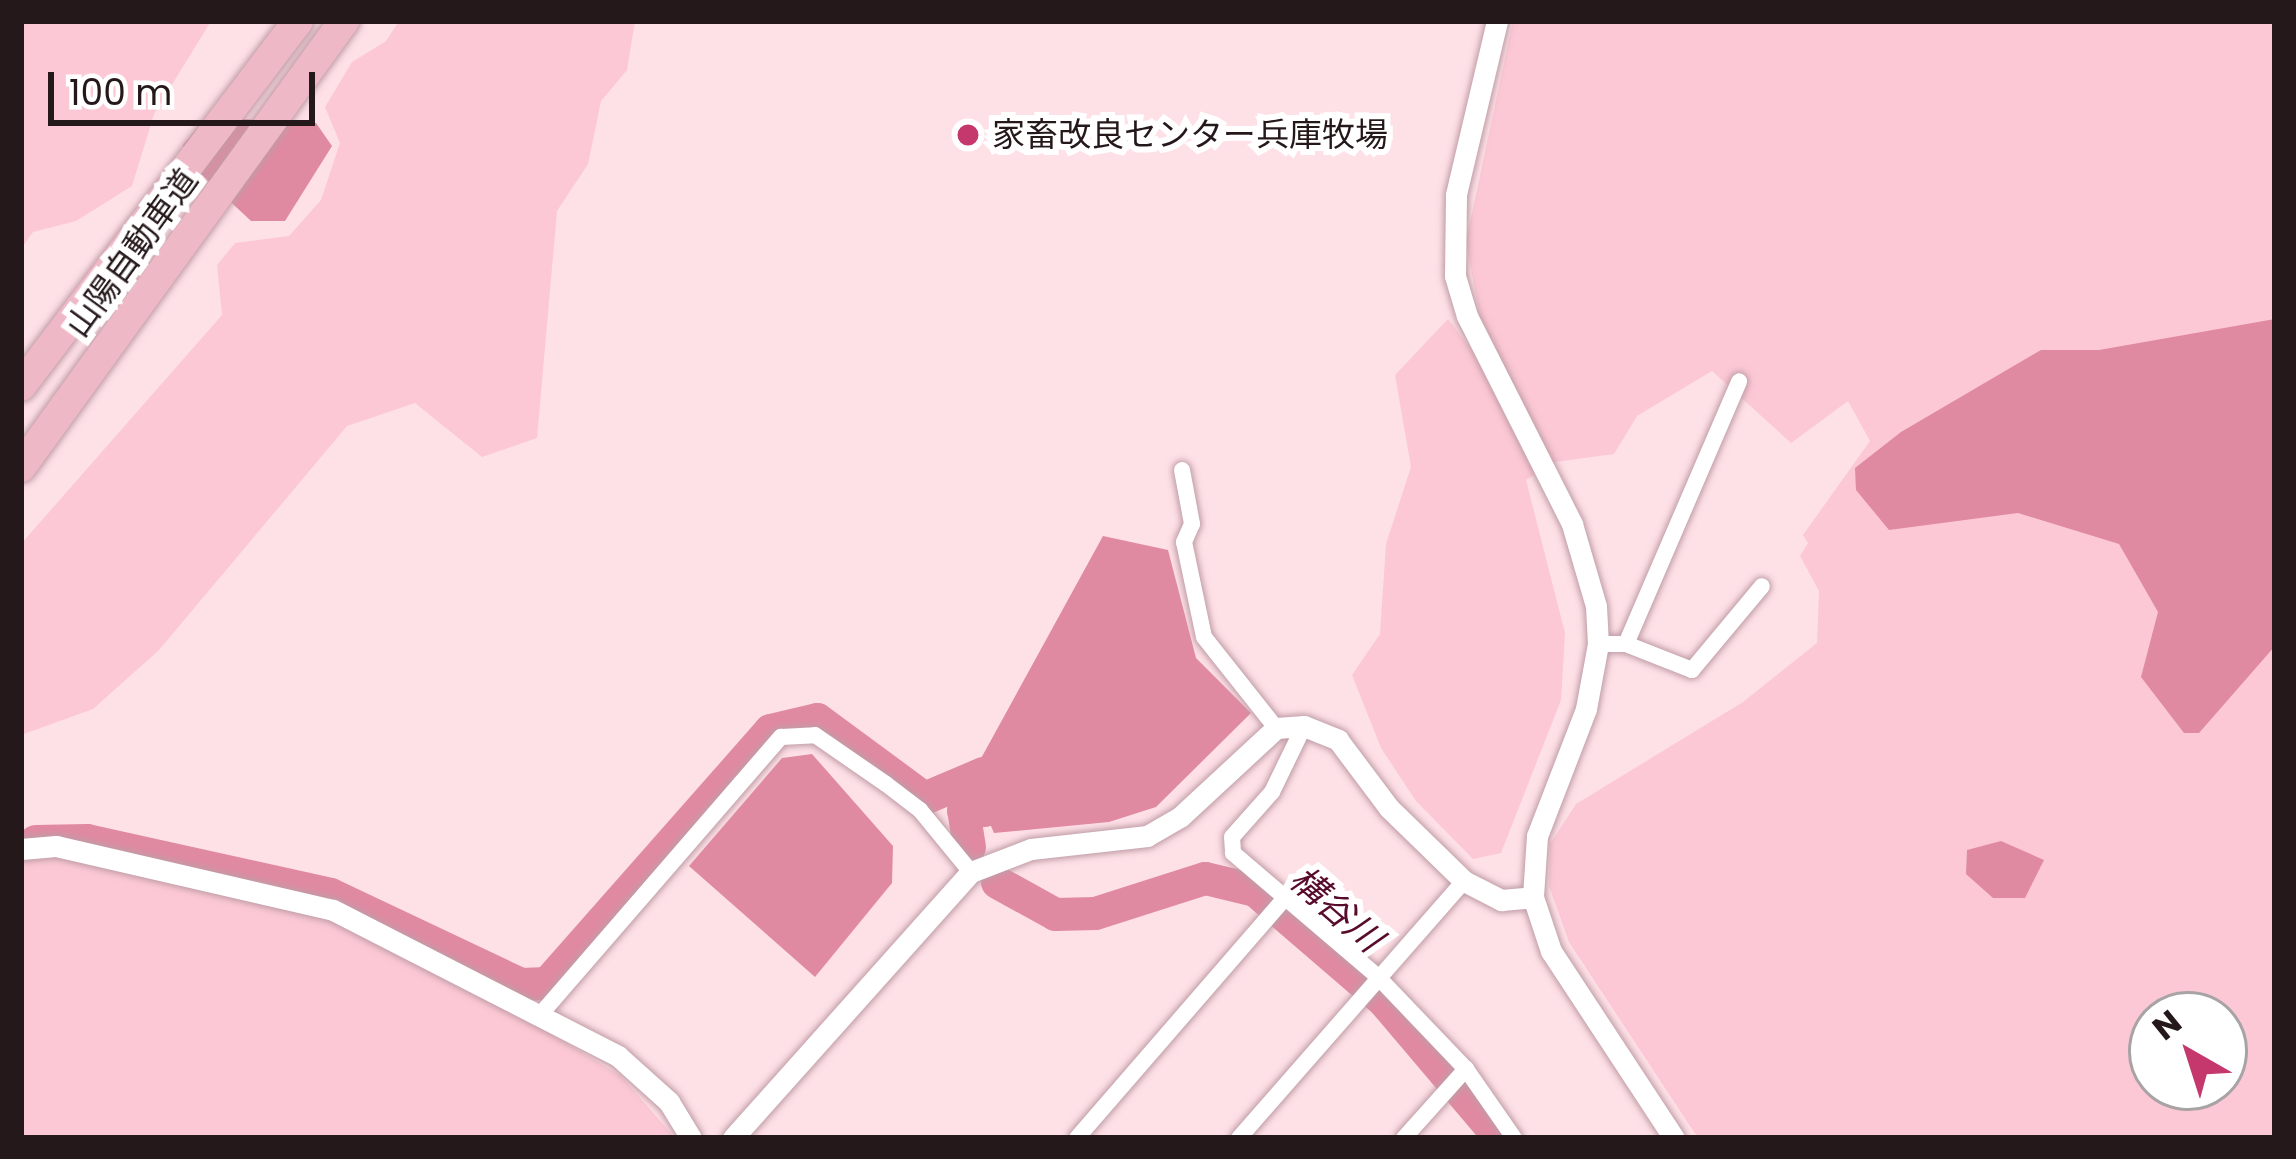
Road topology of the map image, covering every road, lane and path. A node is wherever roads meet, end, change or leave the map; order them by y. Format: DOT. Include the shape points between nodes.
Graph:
graph roads {
  1 [pos="298,21"];
  2 [pos="344,21"];
  3 [pos="1497,21"];
  4 [pos="1739,381"];
  5 [pos="21,386"];
  6 [pos="21,467"];
  7 [pos="1182,470"];
  8 [pos="1762,586"];
  9 [pos="1598,644"];
  10 [pos="1626,644"];
  11 [pos="1304,726"];
  12 [pos="1276,728"];
  13 [pos="21,849"];
  14 [pos="971,872"];
  15 [pos="1464,881"];
  16 [pos="1533,897"];
  17 [pos="1278,906"];
  18 [pos="1371,984"];
  19 [pos="540,1015"];
  20 [pos="1459,1076"];
  21 [pos="691,1138"];
  22 [pos="733,1138"];
  23 [pos="1077,1138"];
  24 [pos="1239,1138"];
  25 [pos="1404,1138"];
  26 [pos="1514,1138"];
  27 [pos="1674,1138"];
  1 -- 5 [label="highway, 山陽自動車道"];
  2 -- 6 [label="highway, 山陽自動車道"];
  3 -- 9 [label="street" via="1456,195 1455,276 1586,561"];
  4 -- 10 [label="street"];
  7 -- 12 [label="street" via="1192,524 1184,542 1204,637"];
  8 -- 10 [label="street" via="1692,670"];
  9 -- 10 [label="street"];
  9 -- 16 [label="street" via="1586,709 1537,836"];
  11 -- 12 [label="street"];
  11 -- 15 [label="street" via="1338,740 1389,808"];
  11 -- 17 [label="street" via="1272,793 1232,837 1233,853"];
  12 -- 14 [label="street" via="1180,817 1147,836 1031,849"];
  13 -- 19 [label="street" via="56,846 333,910"];
  14 -- 19 [label="street" via="920,809 833,747 815,735 781,737"];
  14 -- 22 [label="street"];
  15 -- 16 [label="street" via="1501,900"];
  15 -- 18 [label="street"];
  16 -- 27 [label="street" via="1576,994"];
  17 -- 18 [label="street"];
  17 -- 23 [label="street"];
  18 -- 20 [label="street"];
  18 -- 24 [label="street"];
  19 -- 21 [label="street" via="646,1078"];
  20 -- 25 [label="street"];
  20 -- 26 [label="street"];
}
